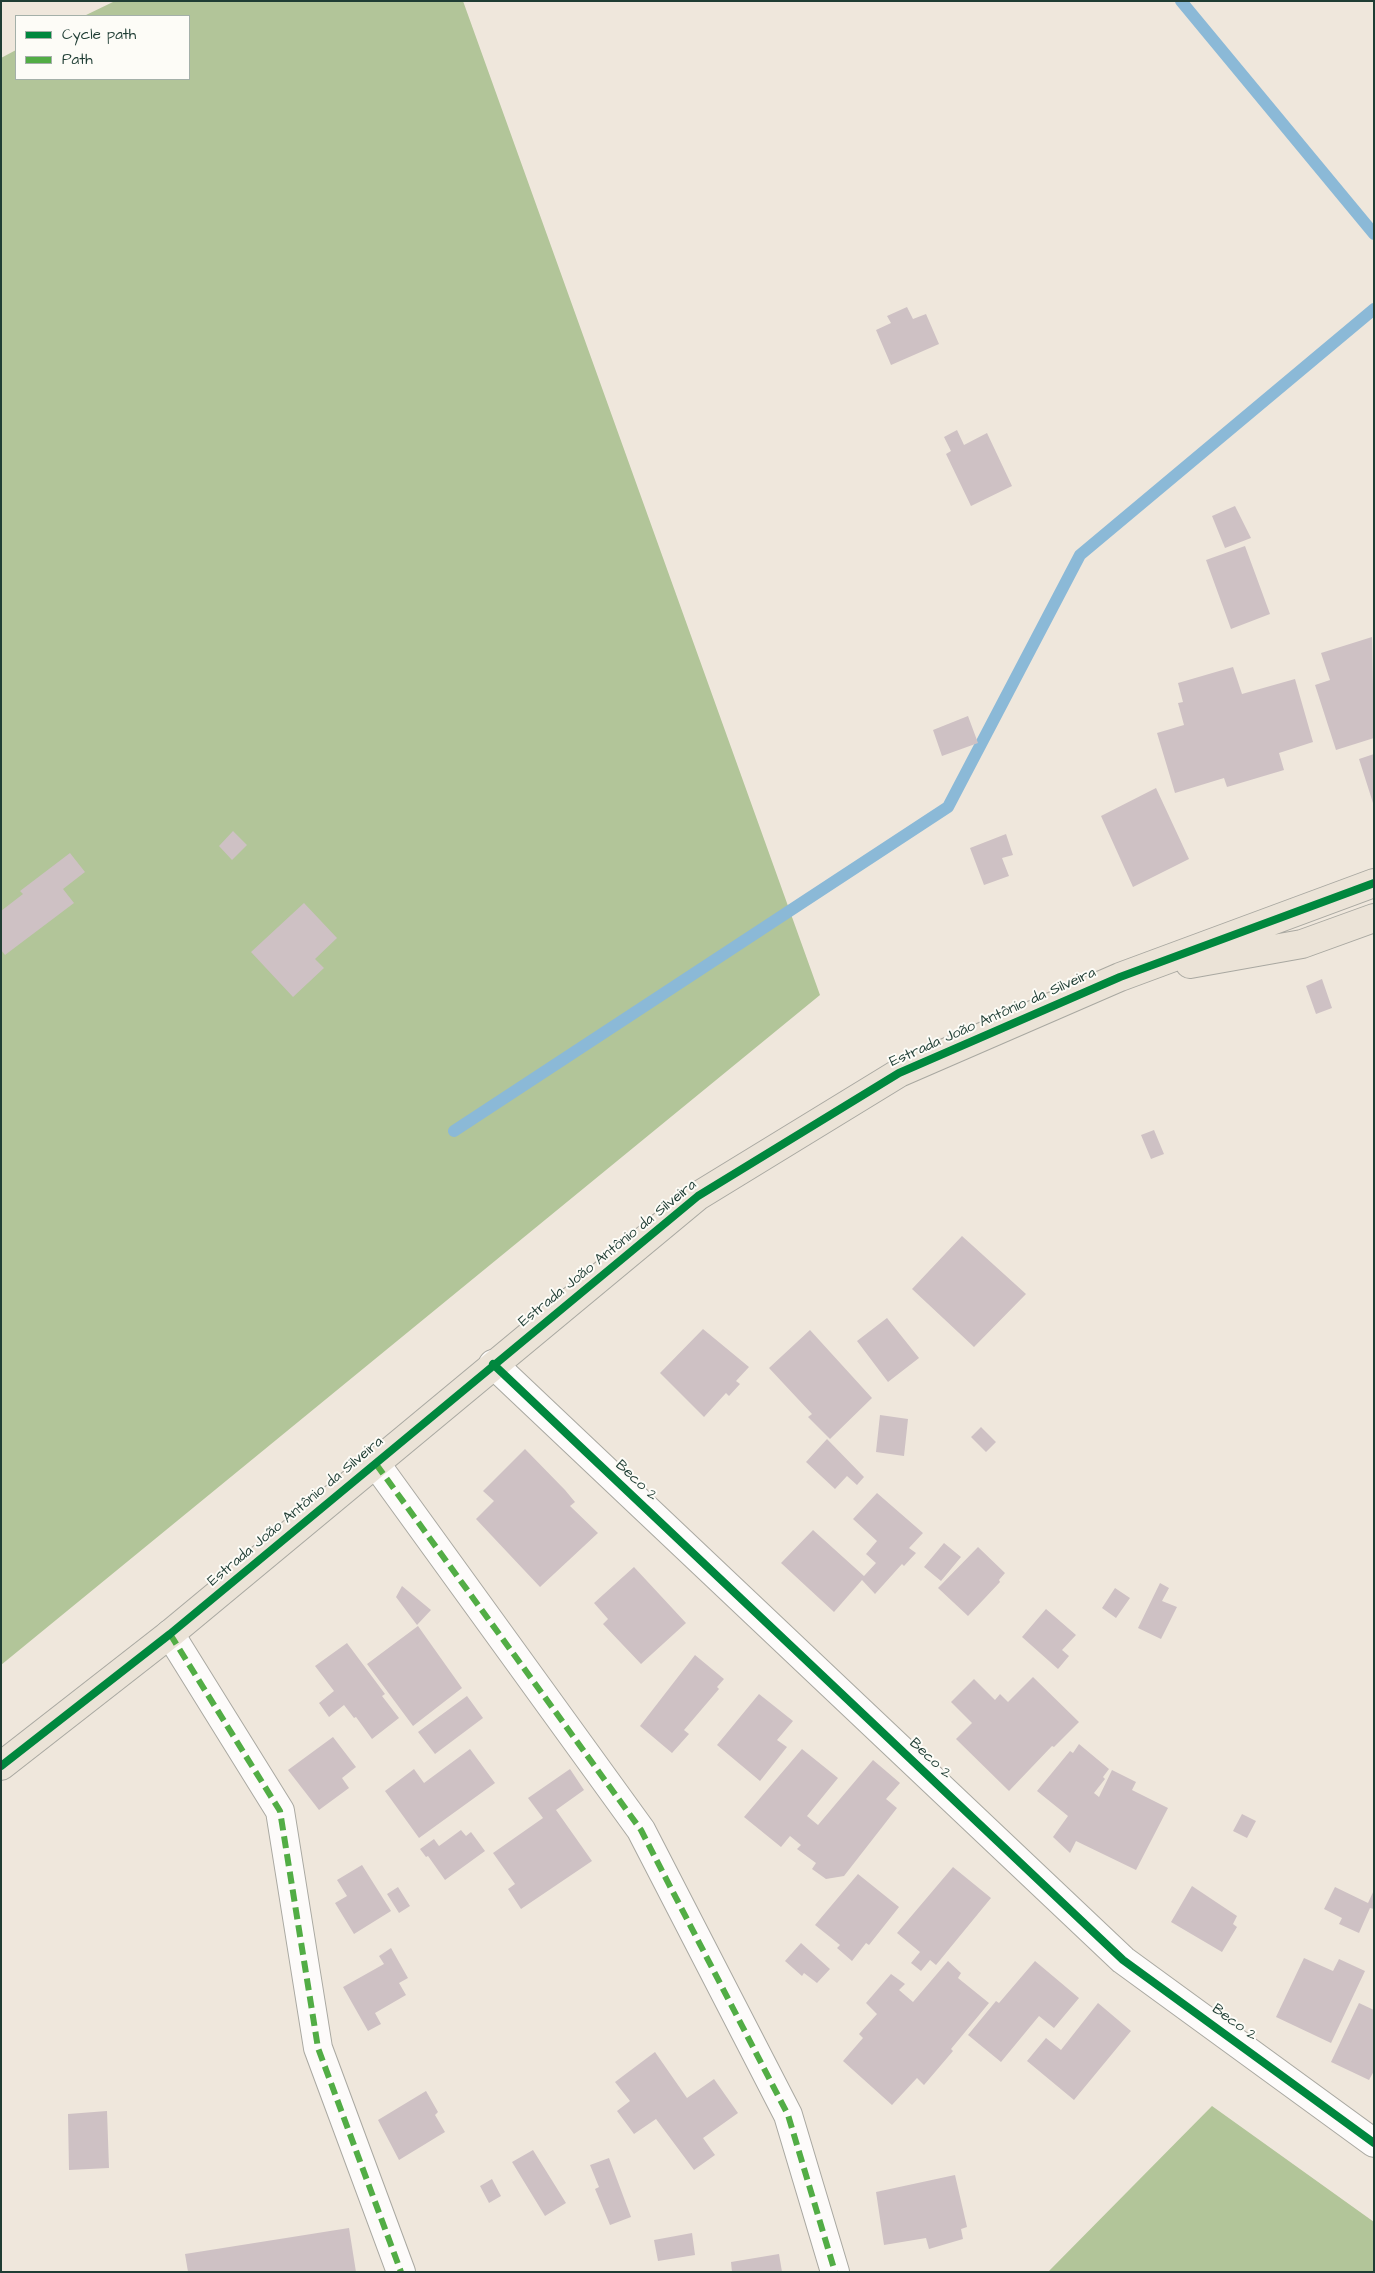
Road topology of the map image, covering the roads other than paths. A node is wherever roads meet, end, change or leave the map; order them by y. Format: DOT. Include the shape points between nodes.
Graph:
graph roads {
  1 [pos="1374,883"];
  2 [pos="1374,918"];
  3 [pos="1120,977"];
  4 [pos="493,1364"];
  5 [pos="376,1464"];
  6 [pos="170,1634"];
  7 [pos="1,1766"];
  8 [pos="1374,2143"];
  9 [pos="401,2272"];
  10 [pos="836,2272"];
  1 -- 3 [label="main road, Estrada João Antônio da Silveira"];
  2 -- 3 [label="main road, Estrada João Antônio da Silveira" via="1302,944"];
  3 -- 4 [label="main road, Estrada João Antônio da Silveira" via="900,1073 698,1196"];
  4 -- 5 [label="main road, Estrada João Antônio da Silveira"];
  4 -- 8 [label="street, Beco 2" via="1123,1960"];
  5 -- 6 [label="main road, Estrada João Antônio da Silveira"];
  5 -- 10 [label="street" via="641,1830 788,2115"];
  6 -- 7 [label="main road, Estrada João Antônio da Silveira"];
  6 -- 9 [label="street" via="280,1811 318,2048"];
}
